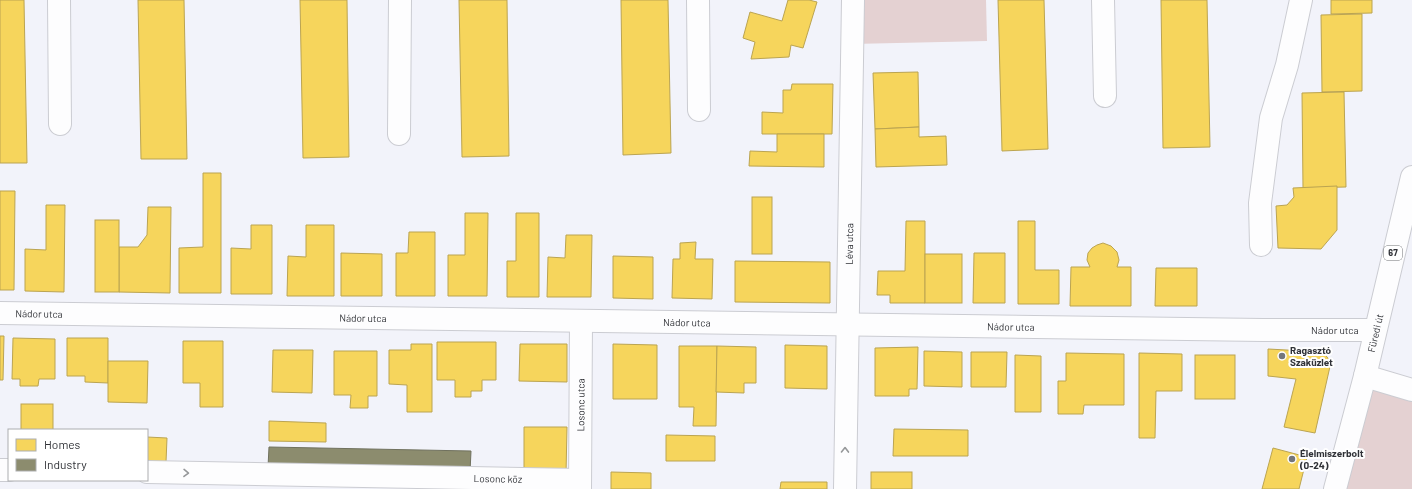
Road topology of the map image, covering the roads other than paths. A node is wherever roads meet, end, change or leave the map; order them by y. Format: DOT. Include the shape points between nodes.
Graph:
graph roads {
  1 [pos="59,0"];
  2 [pos="400,0"];
  3 [pos="698,0"];
  4 [pos="852,0"];
  5 [pos="1103,0"];
  6 [pos="1301,0"];
  7 [pos="1105,96"];
  8 [pos="699,110"];
  9 [pos="60,124"];
  10 [pos="400,134"];
  11 [pos="1412,177"];
  12 [pos="1261,245"];
  13 [pos="0,313"];
  14 [pos="581,321"];
  15 [pos="848,324"];
  16 [pos="1375,330"];
  17 [pos="1364,376"];
  18 [pos="1412,390"];
  19 [pos="148,472"];
  20 [pos="273,481"];
  21 [pos="428,481"];
  22 [pos="580,484"];
  23 [pos="844,489"];
  24 [pos="1335,489"];
  1 -- 9 [label="street"];
  2 -- 10 [label="street"];
  3 -- 8 [label="street"];
  4 -- 15 [label="street, Léva utca"];
  5 -- 7 [label="street"];
  6 -- 12 [label="street" via="1287,65 1271,118 1260,204"];
  11 -- 16 [label="street, Füredi út / 67"];
  13 -- 14 [label="street, Nádor utca"];
  14 -- 15 [label="street, Nádor utca"];
  14 -- 22 [label="street, Losonc utca"];
  15 -- 16 [label="street, Nádor utca"];
  23 -- 15 [label="street, Léva utca, one-way"];
  16 -- 17 [label="street, Füredi út / 67"];
  17 -- 18 [label="street"];
  17 -- 24 [label="street, Füredi út / 67"];
  19 -- 20 [label="street, Losonc köz, one-way"];
  20 -- 21 [label="street, Losonc köz"];
  21 -- 22 [label="street, Losonc köz"];
}
